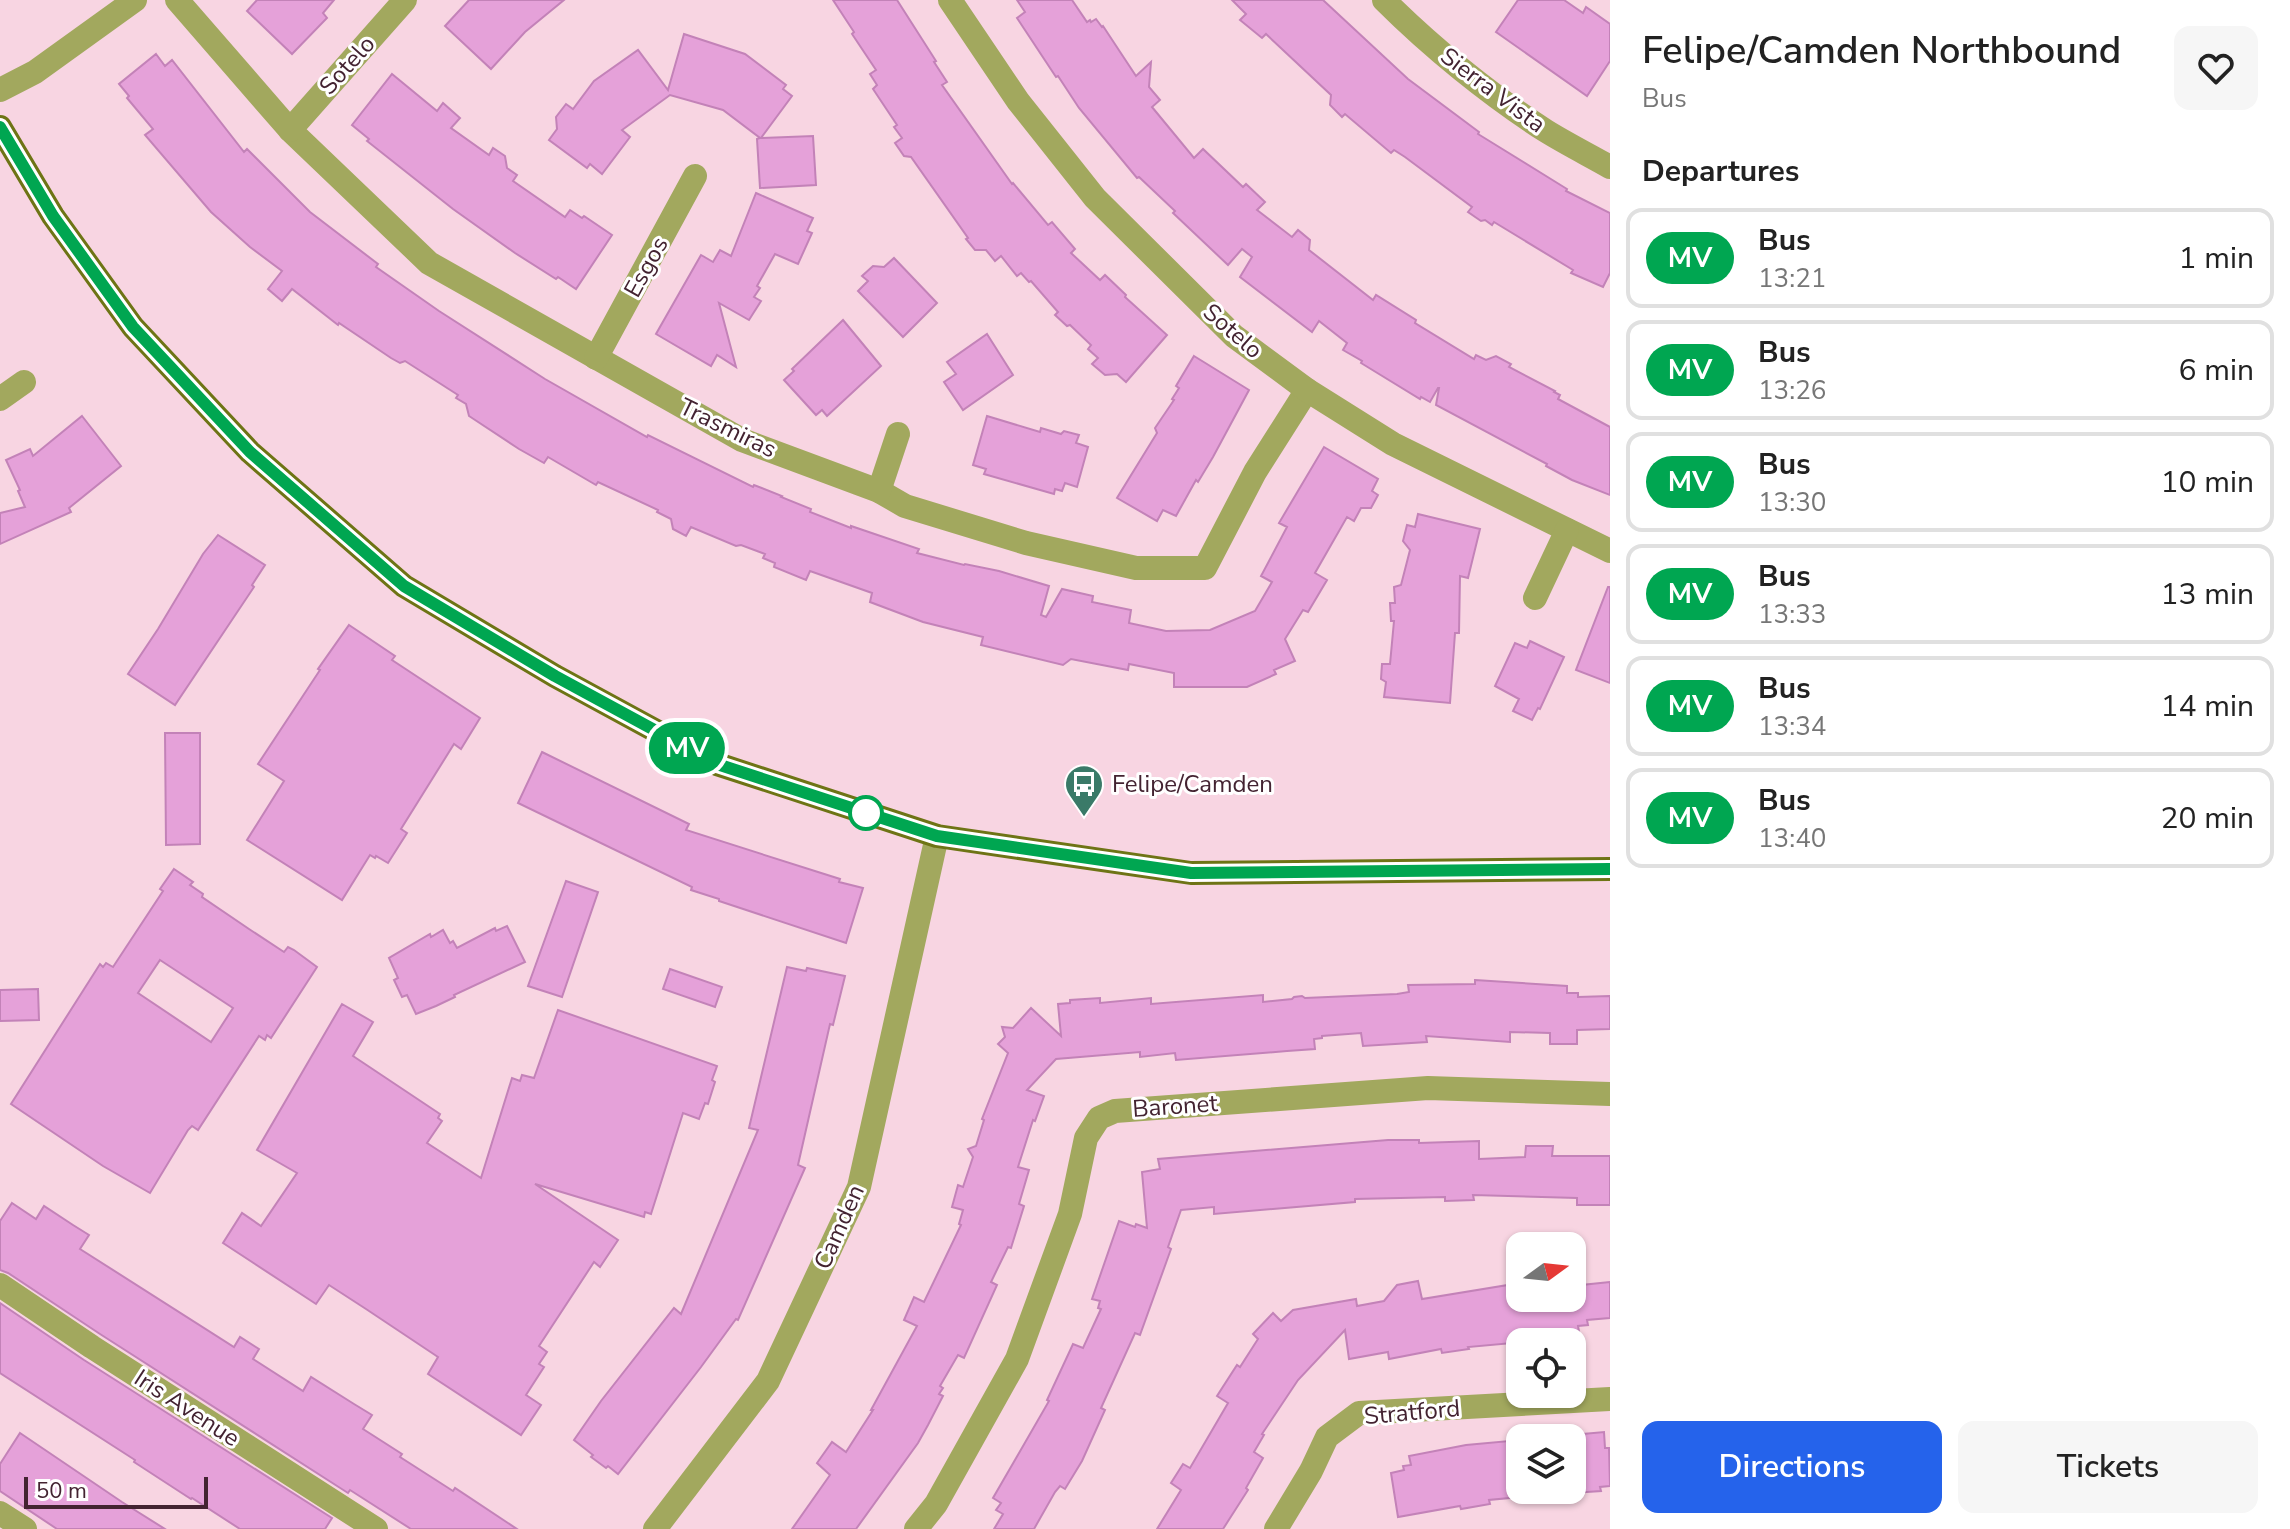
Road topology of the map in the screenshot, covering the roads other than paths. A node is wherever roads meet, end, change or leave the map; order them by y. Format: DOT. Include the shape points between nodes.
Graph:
graph roads {
  1 [pos="135,0"];
  2 [pos="177,0"];
  3 [pos="405,0"];
  4 [pos="950,0"];
  5 [pos="1384,0"];
  6 [pos="0,90"];
  7 [pos="0,127"];
  8 [pos="290,130"];
  9 [pos="1610,167"];
  10 [pos="695,176"];
  11 [pos="596,358"];
  12 [pos="24,382"];
  13 [pos="1307,390"];
  14 [pos="0,399"];
  15 [pos="898,434"];
  16 [pos="879,491"];
  17 [pos="1567,530"];
  18 [pos="1610,551"];
  19 [pos="1535,598"];
  20 [pos="937,836"];
  21 [pos="1610,869"];
  22 [pos="1610,1094"];
  23 [pos="0,1285"];
  24 [pos="1610,1399"];
  25 [pos="0,1513"];
  26 [pos="25,1529"];
  27 [pos="376,1529"];
  28 [pos="655,1529"];
  29 [pos="916,1529"];
  30 [pos="1276,1529"];
  1 -- 6 [label="street" via="35,72"];
  2 -- 8 [label="street, Trasmiras"];
  3 -- 8 [label="street, Sotelo"];
  4 -- 13 [label="street, Sotelo" via="1018,101 1095,198 1234,336"];
  5 -- 9 [label="street, Sierra Vista" via="1503,101"];
  7 -- 20 [label="main road" via="53,216 133,327 250,452 404,586 717,764"];
  8 -- 11 [label="street, Trasmiras" via="429,263"];
  10 -- 11 [label="street, Esgos"];
  11 -- 16 [label="street, Trasmiras" via="742,440"];
  12 -- 14 [label="street"];
  13 -- 16 [label="street, Trasmiras" via="1255,472 1205,568 1136,568 1026,543 905,506"];
  13 -- 17 [label="street, Sotelo" via="1393,444"];
  15 -- 16 [label="street"];
  17 -- 18 [label="street, Sotelo"];
  17 -- 19 [label="street"];
  20 -- 21 [label="main road" via="1191,873"];
  20 -- 28 [label="street, Camden" via="859,1187 768,1381"];
  22 -- 29 [label="street, Baronet" via="1428,1088 1115,1111 1099,1118 1086,1138 1070,1214 1017,1359 936,1504"];
  23 -- 27 [label="street, Iris Avenue"];
  24 -- 30 [label="street, Stratford" via="1359,1413 1327,1437"];
  25 -- 26 [label="street"];
}
